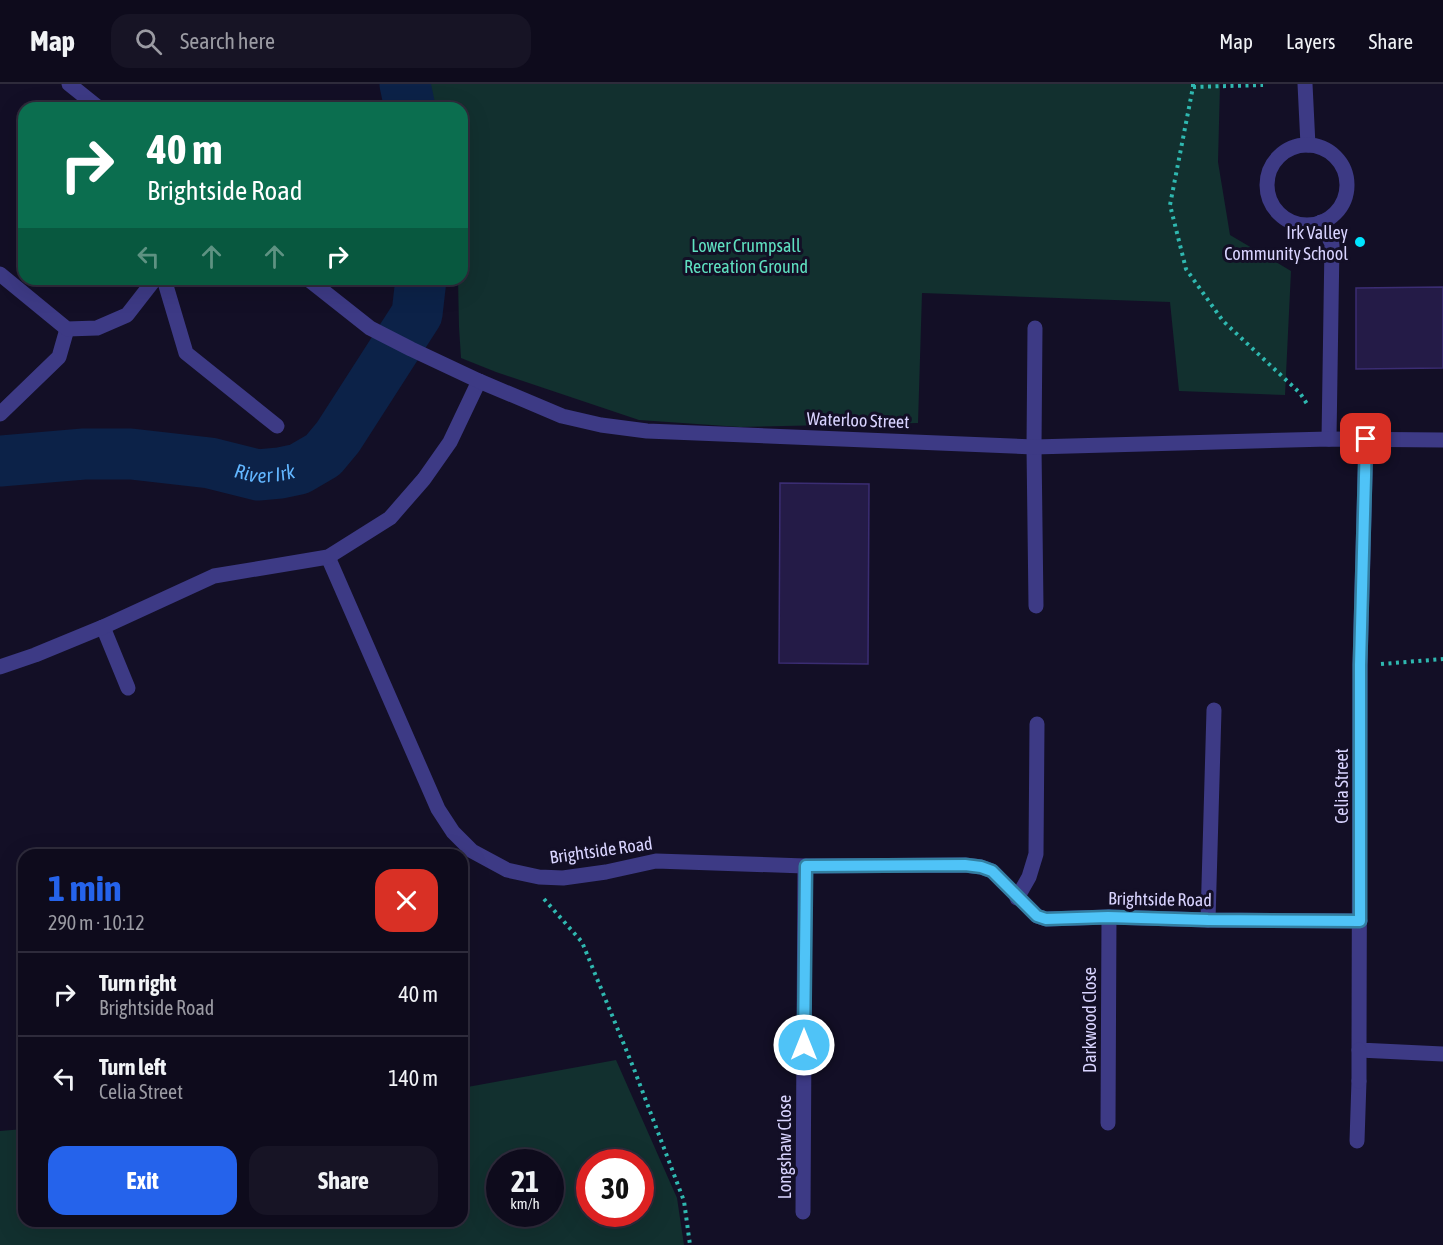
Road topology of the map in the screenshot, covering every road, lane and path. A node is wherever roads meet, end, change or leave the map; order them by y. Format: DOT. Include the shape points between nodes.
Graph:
graph roads {
  1 [pos="69,84"];
  2 [pos="1305,84"];
  3 [pos="1193,85"];
  4 [pos="1263,85"];
  5 [pos="92,102"];
  6 [pos="1308,145"];
  7 [pos="1321,222"];
  8 [pos="0,274"];
  9 [pos="150,285"];
  10 [pos="166,285"];
  11 [pos="316,285"];
  12 [pos="1035,328"];
  13 [pos="67,329"];
  14 [pos="479,381"];
  15 [pos="0,414"];
  16 [pos="277,426"];
  17 [pos="1329,439"];
  18 [pos="1366,439"];
  19 [pos="1443,440"];
  20 [pos="1034,447"];
  21 [pos="328,557"];
  22 [pos="1036,606"];
  23 [pos="103,627"];
  24 [pos="1443,658"];
  25 [pos="1360,665"];
  26 [pos="0,667"];
  27 [pos="128,688"];
  28 [pos="1214,710"];
  29 [pos="1037,724"];
  30 [pos="806,866"];
  31 [pos="539,877"];
  32 [pos="1017,898"];
  33 [pos="1108,917"];
  34 [pos="1208,920"];
  35 [pos="1360,921"];
  36 [pos="1359,1050"];
  37 [pos="1443,1053"];
  38 [pos="1108,1123"];
  39 [pos="1357,1141"];
  40 [pos="803,1212"];
  41 [pos="690,1245"];
  1 -- 5 [label="street"];
  2 -- 6 [label="street"];
  3 -- 4 [label="path"];
  3 -- 17 [label="path" via="1170,205 1186,269 1223,321 1300,393"];
  6 -- 7 [label="street" via="1333,155 1346,178 1341,205"];
  6 -- 7 [label="street" via="1283,153 1274,162 1267,186 1269,198 1284,218 1296,224"];
  7 -- 17 [label="street" via="1332,244"];
  8 -- 13 [label="street"];
  9 -- 13 [label="street" via="127,315 97,328"];
  10 -- 16 [label="street" via="186,353"];
  11 -- 14 [label="street, Waterloo Street" via="370,328"];
  12 -- 20 [label="street"];
  13 -- 15 [label="street" via="60,357"];
  14 -- 20 [label="street, Waterloo Street" via="562,416 647,431"];
  14 -- 21 [label="street" via="450,442 424,479 390,518"];
  17 -- 18 [label="street, Waterloo Street"];
  17 -- 20 [label="street, Waterloo Street"];
  18 -- 19 [label="street, Waterloo Street"];
  18 -- 25 [label="street, Celia Street"];
  20 -- 22 [label="street"];
  21 -- 23 [label="street" via="214,576"];
  21 -- 31 [label="street, Brightside Road" via="438,809 453,832 472,851 507,870"];
  23 -- 26 [label="street"];
  23 -- 27 [label="street"];
  24 -- 25 [label="path"];
  25 -- 35 [label="street, Celia Street"];
  28 -- 34 [label="street"];
  29 -- 32 [label="street" via="1036,854 1029,878"];
  30 -- 31 [label="street, Brightside Road" via="656,861 606,872"];
  30 -- 32 [label="street, Brightside Road" via="981,867 992,871"];
  30 -- 40 [label="street, Longshaw Close"];
  31 -- 41 [label="path" via="542,897 582,942 684,1201"];
  32 -- 33 [label="street, Brightside Road" via="1046,919"];
  33 -- 34 [label="street, Brightside Road"];
  33 -- 38 [label="street, Darkwood Close"];
  34 -- 35 [label="street, Brightside Road"];
  35 -- 36 [label="street, Celia Street"];
  36 -- 37 [label="street"];
  36 -- 39 [label="street, Celia Street"];
}
